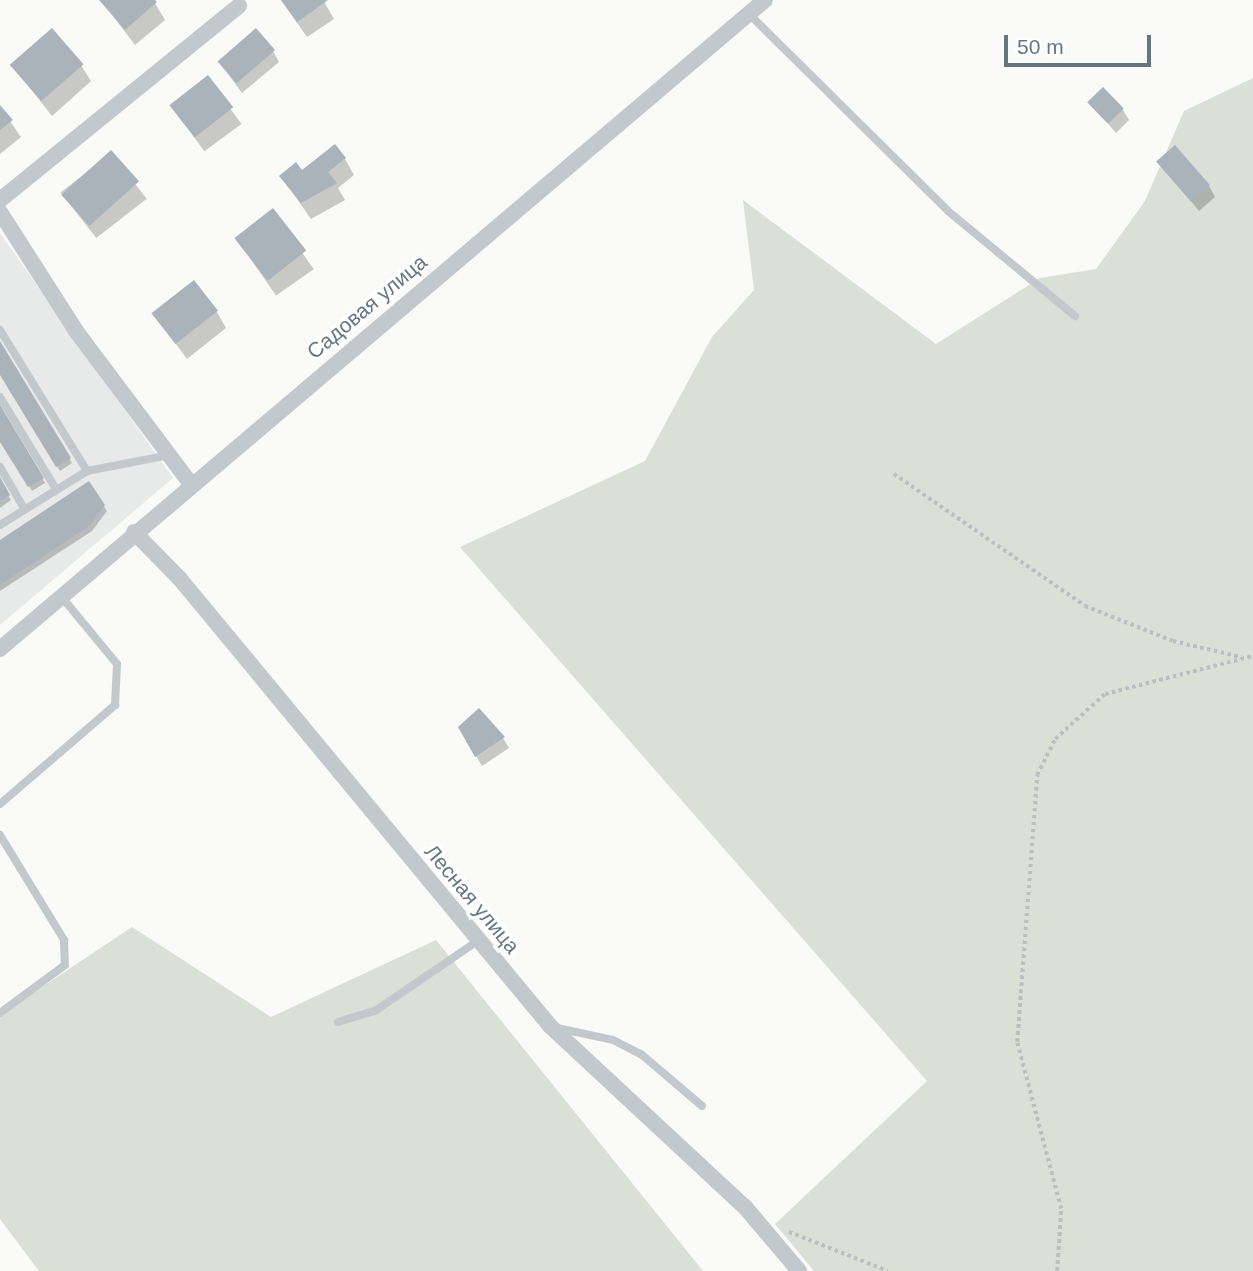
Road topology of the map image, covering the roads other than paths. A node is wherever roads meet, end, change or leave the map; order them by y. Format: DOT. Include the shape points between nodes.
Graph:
graph roads {
  1 [pos="765,0"];
  2 [pos="239,6"];
  3 [pos="749,13"];
  4 [pos="0,200"];
  5 [pos="0,212"];
  6 [pos="1075,316"];
  7 [pos="0,330"];
  8 [pos="0,397"];
  9 [pos="170,455"];
  10 [pos="0,469"];
  11 [pos="87,471"];
  12 [pos="191,483"];
  13 [pos="56,489"];
  14 [pos="23,508"];
  15 [pos="0,526"];
  16 [pos="134,533"];
  17 [pos="61,596"];
  18 [pos="0,649"];
  19 [pos="0,804"];
  20 [pos="0,835"];
  21 [pos="479,940"];
  22 [pos="0,1013"];
  23 [pos="338,1022"];
  24 [pos="550,1026"];
  25 [pos="702,1106"];
  26 [pos="799,1271"];
  1 -- 3 [label="street, Садовая улица"];
  2 -- 4 [label="street"];
  3 -- 6 [label="lane" via="948,211"];
  3 -- 12 [label="street, Садовая улица"];
  5 -- 9 [label="street" via="76,331"];
  7 -- 11 [label="lane"];
  8 -- 13 [label="lane"];
  9 -- 11 [label="lane"];
  9 -- 12 [label="street"];
  10 -- 14 [label="lane"];
  11 -- 13 [label="lane"];
  12 -- 16 [label="street, Садовая улица"];
  13 -- 14 [label="lane"];
  14 -- 15 [label="lane"];
  16 -- 17 [label="street, Садовая улица"];
  16 -- 21 [label="street, Лесная улица"];
  17 -- 18 [label="street, Садовая улица"];
  17 -- 19 [label="lane" via="117,664 115,705"];
  20 -- 22 [label="lane" via="64,940 65,965"];
  21 -- 23 [label="lane" via="410,990"];
  21 -- 24 [label="street, Лесная улица"];
  24 -- 25 [label="lane" via="613,1040 640,1054"];
  24 -- 26 [label="street, Лесная улица" via="760,1224"];
}
